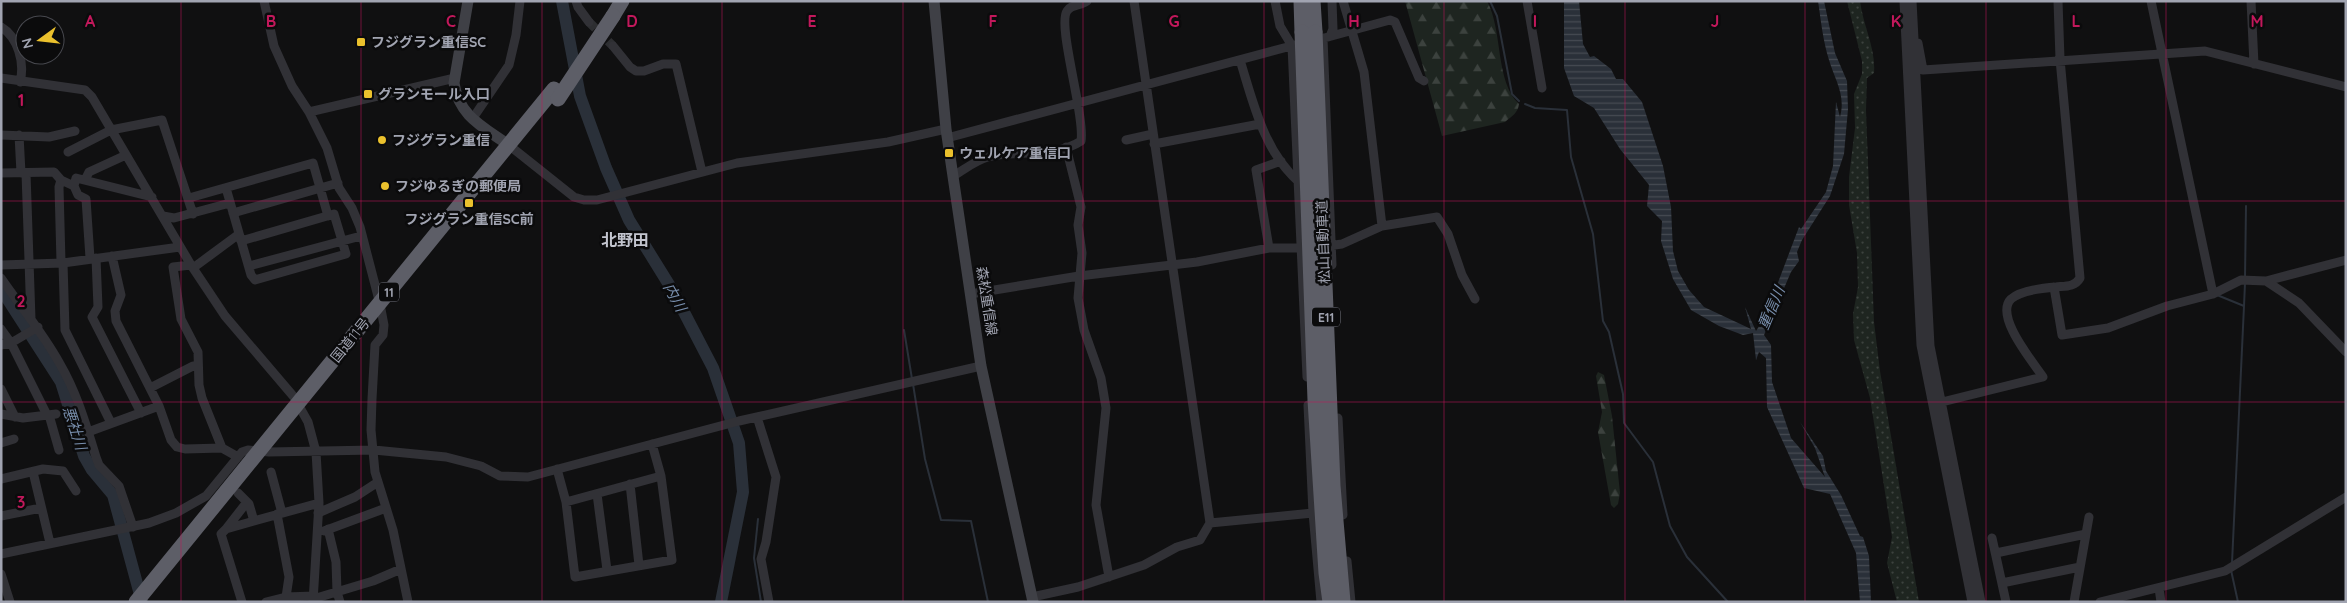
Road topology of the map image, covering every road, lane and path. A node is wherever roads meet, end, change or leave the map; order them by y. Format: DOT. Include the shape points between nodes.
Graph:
graph roads {
  1 [pos="264,1"];
  2 [pos="468,1"];
  3 [pos="520,1"];
  4 [pos="576,1"];
  5 [pos="622,1"];
  6 [pos="934,1"];
  7 [pos="1087,1"];
  8 [pos="1134,1"];
  9 [pos="1275,1"];
  10 [pos="1301,1"];
  11 [pos="1313,1"];
  12 [pos="1332,1"];
  13 [pos="1343,1"];
  14 [pos="1527,1"];
  15 [pos="1906,1"];
  16 [pos="1912,1"];
  17 [pos="2058,1"];
  18 [pos="2151,1"];
  19 [pos="2251,1"];
  20 [pos="610,10"];
  21 [pos="589,22"];
  22 [pos="1913,24"];
  23 [pos="1,27"];
  24 [pos="1353,30"];
  25 [pos="1318,34"];
  26 [pos="613,46"];
  27 [pos="1292,46"];
  28 [pos="2162,54"];
  29 [pos="1240,60"];
  30 [pos="2060,60"];
  31 [pos="2254,64"];
  32 [pos="1,77"];
  33 [pos="455,78"];
  34 [pos="1424,81"];
  35 [pos="20,82"];
  36 [pos="1146,86"];
  37 [pos="2346,87"];
  38 [pos="1542,88"];
  39 [pos="1078,104"];
  40 [pos="309,112"];
  41 [pos="473,118"];
  42 [pos="1260,124"];
  43 [pos="111,130"];
  44 [pos="75,131"];
  45 [pos="947,133"];
  46 [pos="1153,134"];
  47 [pos="1,135"];
  48 [pos="19,135"];
  49 [pos="1126,140"];
  50 [pos="1154,144"];
  51 [pos="1066,147"];
  52 [pos="513,149"];
  53 [pos="68,152"];
  54 [pos="126,154"];
  55 [pos="1281,161"];
  56 [pos="702,172"];
  57 [pos="1,173"];
  58 [pos="24,173"];
  59 [pos="953,176"];
  60 [pos="61,180"];
  61 [pos="85,180"];
  62 [pos="1299,182"];
  63 [pos="338,183"];
  64 [pos="74,186"];
  65 [pos="226,188"];
  66 [pos="320,188"];
  67 [pos="152,197"];
  68 [pos="189,198"];
  69 [pos="230,203"];
  70 [pos="233,213"];
  71 [pos="193,214"];
  72 [pos="162,216"];
  73 [pos="328,216"];
  74 [pos="1382,226"];
  75 [pos="361,236"];
  76 [pos="240,237"];
  77 [pos="342,240"];
  78 [pos="1331,246"];
  79 [pos="180,247"];
  80 [pos="1269,248"];
  81 [pos="1301,248"];
  82 [pos="112,256"];
  83 [pos="93,258"];
  84 [pos="2346,260"];
  85 [pos="62,262"];
  86 [pos="28,263"];
  87 [pos="1174,264"];
  88 [pos="1,265"];
  89 [pos="248,266"];
  90 [pos="192,267"];
  91 [pos="1079,276"];
  92 [pos="1,278"];
  93 [pos="2266,281"];
  94 [pos="2054,287"];
  95 [pos="970,294"];
  96 [pos="2213,294"];
  97 [pos="1475,299"];
  98 [pos="381,309"];
  99 [pos="31,319"];
  100 [pos="36,328"];
  101 [pos="1,329"];
  102 [pos="12,343"];
  103 [pos="1,345"];
  104 [pos="2346,352"];
  105 [pos="198,366"];
  106 [pos="982,366"];
  107 [pos="150,388"];
  108 [pos="1,389"];
  109 [pos="1942,402"];
  110 [pos="159,406"];
  111 [pos="299,409"];
  112 [pos="141,413"];
  113 [pos="1,414"];
  114 [pos="51,414"];
  115 [pos="15,417"];
  116 [pos="757,417"];
  117 [pos="111,423"];
  118 [pos="88,432"];
  119 [pos="14,439"];
  120 [pos="1,443"];
  121 [pos="652,444"];
  122 [pos="222,448"];
  123 [pos="59,450"];
  124 [pos="374,450"];
  125 [pos="265,451"];
  126 [pos="316,452"];
  127 [pos="238,457"];
  128 [pos="557,469"];
  129 [pos="33,472"];
  130 [pos="271,472"];
  131 [pos="661,476"];
  132 [pos="1,479"];
  133 [pos="378,482"];
  134 [pos="630,484"];
  135 [pos="76,491"];
  136 [pos="597,494"];
  137 [pos="242,497"];
  138 [pos="2346,497"];
  139 [pos="566,502"];
  140 [pos="41,508"];
  141 [pos="318,508"];
  142 [pos="386,508"];
  143 [pos="1313,513"];
  144 [pos="280,514"];
  145 [pos="1,516"];
  146 [pos="2089,517"];
  147 [pos="254,521"];
  148 [pos="1210,523"];
  149 [pos="126,529"];
  150 [pos="226,529"];
  151 [pos="328,529"];
  152 [pos="317,533"];
  153 [pos="2086,534"];
  154 [pos="1992,538"];
  155 [pos="50,543"];
  156 [pos="1996,553"];
  157 [pos="2,554"];
  158 [pos="639,565"];
  159 [pos="2080,567"];
  160 [pos="401,568"];
  161 [pos="607,570"];
  162 [pos="1,574"];
  163 [pos="1109,577"];
  164 [pos="2002,583"];
  165 [pos="2159,588"];
  166 [pos="337,592"];
  167 [pos="286,597"];
  168 [pos="144,599"];
  169 [pos="313,599"];
  170 [pos="1033,599"];
  171 [pos="10,602"];
  172 [pos="242,602"];
  173 [pos="266,602"];
  174 [pos="340,602"];
  175 [pos="408,602"];
  176 [pos="769,602"];
  177 [pos="1322,602"];
  178 [pos="1330,602"];
  179 [pos="1343,602"];
  180 [pos="1351,602"];
  181 [pos="1972,602"];
  182 [pos="1981,602"];
  183 [pos="2006,602"];
  184 [pos="2074,602"];
  185 [pos="2100,602"];
  186 [pos="2160,602"];
  1 -- 40 [label="street" via="274,46 292,86"];
  2 -- 33 [label="main road"];
  3 -- 41 [label="street" via="509,65"];
  4 -- 21 [label="street"];
  5 -- 20 [label="highway, 国道11号 / 11"];
  6 -- 45 [label="main road, 森松重信線"];
  7 -- 39 [label="street" via="1068,8 1065,14"];
  8 -- 36 [label="street"];
  9 -- 27 [label="street" via="1280,26"];
  10 -- 25 [label="highway, 松山自動車道 / E11"];
  11 -- 25 [label="highway, 松山自動車道 / E11"];
  12 -- 25 [label="street" via="1333,29"];
  13 -- 24 [label="street"];
  14 -- 38 [label="street"];
  15 -- 22 [label="street"];
  15 -- 181 [label="street" via="1921,344"];
  16 -- 22 [label="street"];
  17 -- 30 [label="street"];
  18 -- 28 [label="street"];
  19 -- 31 [label="street"];
  20 -- 52 [label="highway, 国道11号 / 11" via="556,94"];
  22 -- 30 [label="street" via="1923,70"];
  22 -- 109 [label="street" via="1930,346"];
  23 -- 35 [label="street" via="7,30 21,55 23,71"];
  24 -- 25 [label="street"];
  24 -- 34 [label="street" via="1390,20 1395,22 1419,78"];
  24 -- 74 [label="street" via="1367,91"];
  25 -- 27 [label="street"];
  25 -- 78 [label="street"];
  25 -- 178 [label="highway, 松山自動車道 / E11, bridge" via="1315,400"];
  25 -- 179 [label="highway, 松山自動車道 / E11, bridge" via="1333,486"];
  26 -- 56 [label="street" via="636,71 676,64"];
  27 -- 29 [label="street"];
  27 -- 62 [label="street"];
  28 -- 30 [label="street"];
  28 -- 31 [label="street" via="2205,51"];
  28 -- 96 [label="street"];
  29 -- 36 [label="street"];
  29 -- 42 [label="street"];
  30 -- 94 [label="street" via="2080,278 2074,285"];
  31 -- 37 [label="street"];
  32 -- 35 [label="street"];
  33 -- 40 [label="street"];
  33 -- 41 [label="main road" via="459,103"];
  35 -- 43 [label="street" via="85,90"];
  36 -- 39 [label="street"];
  36 -- 46 [label="street"];
  39 -- 45 [label="street"];
  39 -- 51 [label="street" via="1081,141"];
  40 -- 63 [label="street" via="327,148"];
  41 -- 52 [label="main road"];
  42 -- 50 [label="street"];
  42 -- 55 [label="street"];
  43 -- 53 [label="street"];
  43 -- 54 [label="street"];
  43 -- 68 [label="street" via="162,120"];
  44 -- 48 [label="street" via="49,137"];
  45 -- 56 [label="street" via="772,157"];
  45 -- 59 [label="main road, 森松重信線"];
  46 -- 49 [label="street"];
  46 -- 50 [label="street"];
  47 -- 48 [label="street"];
  48 -- 58 [label="street"];
  50 -- 87 [label="street"];
  51 -- 59 [label="street" via="990,156"];
  51 -- 91 [label="street" via="1081,207"];
  52 -- 56 [label="street" via="574,197 584,200 625,194"];
  52 -- 98 [label="highway, 国道11号 / 11"];
  54 -- 61 [label="street" via="88,172"];
  54 -- 67 [label="street"];
  55 -- 62 [label="street"];
  55 -- 80 [label="street" via="1256,170"];
  57 -- 58 [label="street"];
  58 -- 60 [label="street" via="54,172"];
  58 -- 86 [label="street"];
  59 -- 95 [label="main road, 森松重信線"];
  60 -- 64 [label="street"];
  60 -- 85 [label="street"];
  61 -- 64 [label="street" via="76,178"];
  61 -- 67 [label="street"];
  62 -- 81 [label="street"];
  63 -- 66 [label="street"];
  63 -- 75 [label="street" via="352,208"];
  64 -- 83 [label="street" via="78,195 86,199"];
  65 -- 66 [label="street" via="313,163"];
  65 -- 68 [label="street"];
  65 -- 69 [label="street"];
  66 -- 70 [label="street"];
  66 -- 73 [label="street"];
  67 -- 72 [label="street"];
  68 -- 71 [label="street"];
  69 -- 70 [label="street"];
  69 -- 71 [label="street"];
  70 -- 76 [label="street"];
  71 -- 72 [label="street" via="174,218"];
  72 -- 79 [label="street"];
  73 -- 76 [label="street"];
  73 -- 77 [label="street" via="334,214"];
  74 -- 78 [label="street"];
  74 -- 97 [label="street" via="1437,217 1448,234 1462,275"];
  75 -- 77 [label="street"];
  75 -- 98 [label="street"];
  76 -- 89 [label="street"];
  76 -- 90 [label="street"];
  77 -- 89 [label="street"];
  77 -- 89 [label="street" via="346,254 255,280"];
  78 -- 81 [label="street"];
  78 -- 180 [label="street" via="1342,512"];
  79 -- 82 [label="street"];
  79 -- 90 [label="street"];
  80 -- 81 [label="street"];
  80 -- 87 [label="street"];
  81 -- 143 [label="street"];
  82 -- 83 [label="street"];
  82 -- 107 [label="street" via="121,296 115,312 116,321"];
  83 -- 85 [label="street"];
  83 -- 112 [label="street" via="98,307 92,317"];
  84 -- 93 [label="street"];
  85 -- 86 [label="street"];
  85 -- 117 [label="street" via="65,330"];
  86 -- 88 [label="street"];
  86 -- 99 [label="street"];
  87 -- 91 [label="street"];
  87 -- 148 [label="street"];
  90 -- 105 [label="street" via="173,267 180,320 196,346"];
  90 -- 111 [label="street" via="225,316 294,397"];
  91 -- 95 [label="street"];
  91 -- 163 [label="street" via="1078,298 1084,330 1106,408 1096,505"];
  92 -- 99 [label="street"];
  93 -- 96 [label="street" via="2241,280"];
  93 -- 104 [label="street" via="2299,303"];
  94 -- 96 [label="street" via="2062,336 2108,328 2167,306"];
  94 -- 109 [label="street" via="2018,295 2011,300 2006,311 2011,327 2043,377"];
  95 -- 106 [label="main road, 森松重信線"];
  98 -- 111 [label="highway, 国道11号 / 11"];
  98 -- 124 [label="street" via="383,335 375,345 373,370 371,430"];
  99 -- 100 [label="street"];
  100 -- 102 [label="street"];
  100 -- 118 [label="street" via="69,382"];
  101 -- 102 [label="street"];
  102 -- 103 [label="street"];
  102 -- 114 [label="street"];
  105 -- 107 [label="street"];
  105 -- 122 [label="street" via="202,398"];
  106 -- 116 [label="street"];
  106 -- 170 [label="main road, 森松重信線"];
  107 -- 110 [label="street"];
  108 -- 115 [label="street"];
  109 -- 182 [label="street"];
  110 -- 112 [label="street"];
  110 -- 122 [label="street" via="171,440 177,447"];
  111 -- 125 [label="highway, 国道11号 / 11"];
  111 -- 126 [label="street" via="314,436"];
  112 -- 117 [label="street"];
  113 -- 115 [label="street"];
  114 -- 115 [label="street"];
  114 -- 123 [label="street"];
  116 -- 121 [label="street"];
  116 -- 176 [label="street" via="776,477 761,559"];
  117 -- 118 [label="street"];
  118 -- 149 [label="street" via="99,465 119,486"];
  119 -- 120 [label="street"];
  121 -- 128 [label="street"];
  121 -- 131 [label="street"];
  122 -- 127 [label="street"];
  124 -- 126 [label="street"];
  124 -- 128 [label="street" via="446,456 481,466 500,476 528,476"];
  124 -- 133 [label="street"];
  125 -- 126 [label="street"];
  125 -- 127 [label="street" via="248,450"];
  125 -- 137 [label="highway, 国道11号 / 11"];
  125 -- 168 [label="highway, 国道11号 / 11"];
  126 -- 141 [label="street"];
  127 -- 149 [label="street" via="206,496 176,513"];
  128 -- 139 [label="street"];
  129 -- 132 [label="street"];
  129 -- 135 [label="street" via="43,469 63,471"];
  129 -- 140 [label="street"];
  130 -- 144 [label="street"];
  131 -- 134 [label="street"];
  131 -- 158 [label="street" via="672,560"];
  133 -- 141 [label="street" via="355,497"];
  133 -- 142 [label="street"];
  134 -- 136 [label="street"];
  134 -- 158 [label="street"];
  136 -- 139 [label="street"];
  136 -- 161 [label="street"];
  137 -- 147 [label="street"];
  137 -- 150 [label="street"];
  137 -- 168 [label="highway, 国道11号 / 11"];
  138 -- 165 [label="street" via="2225,571"];
  139 -- 161 [label="street" via="575,577"];
  140 -- 145 [label="street"];
  140 -- 155 [label="street"];
  141 -- 144 [label="street"];
  141 -- 152 [label="street"];
  142 -- 151 [label="street"];
  142 -- 160 [label="street"];
  143 -- 148 [label="street"];
  143 -- 177 [label="street"];
  144 -- 147 [label="street"];
  144 -- 167 [label="street" via="289,577"];
  146 -- 153 [label="street"];
  147 -- 150 [label="street"];
  148 -- 163 [label="street" via="1200,540 1177,547 1144,566"];
  149 -- 155 [label="street"];
  150 -- 172 [label="street" via="221,534"];
  151 -- 152 [label="street"];
  151 -- 166 [label="street" via="336,562"];
  152 -- 169 [label="street"];
  153 -- 156 [label="street"];
  153 -- 159 [label="street"];
  154 -- 156 [label="street"];
  155 -- 157 [label="street"];
  156 -- 164 [label="street"];
  158 -- 161 [label="street"];
  159 -- 164 [label="street"];
  159 -- 184 [label="street"];
  160 -- 166 [label="street"];
  160 -- 175 [label="street"];
  162 -- 171 [label="street"];
  163 -- 170 [label="street"];
  164 -- 183 [label="street"];
  165 -- 185 [label="street"];
  165 -- 186 [label="street"];
  166 -- 169 [label="street"];
  166 -- 174 [label="street"];
  167 -- 169 [label="street"];
  167 -- 173 [label="street"];
}
